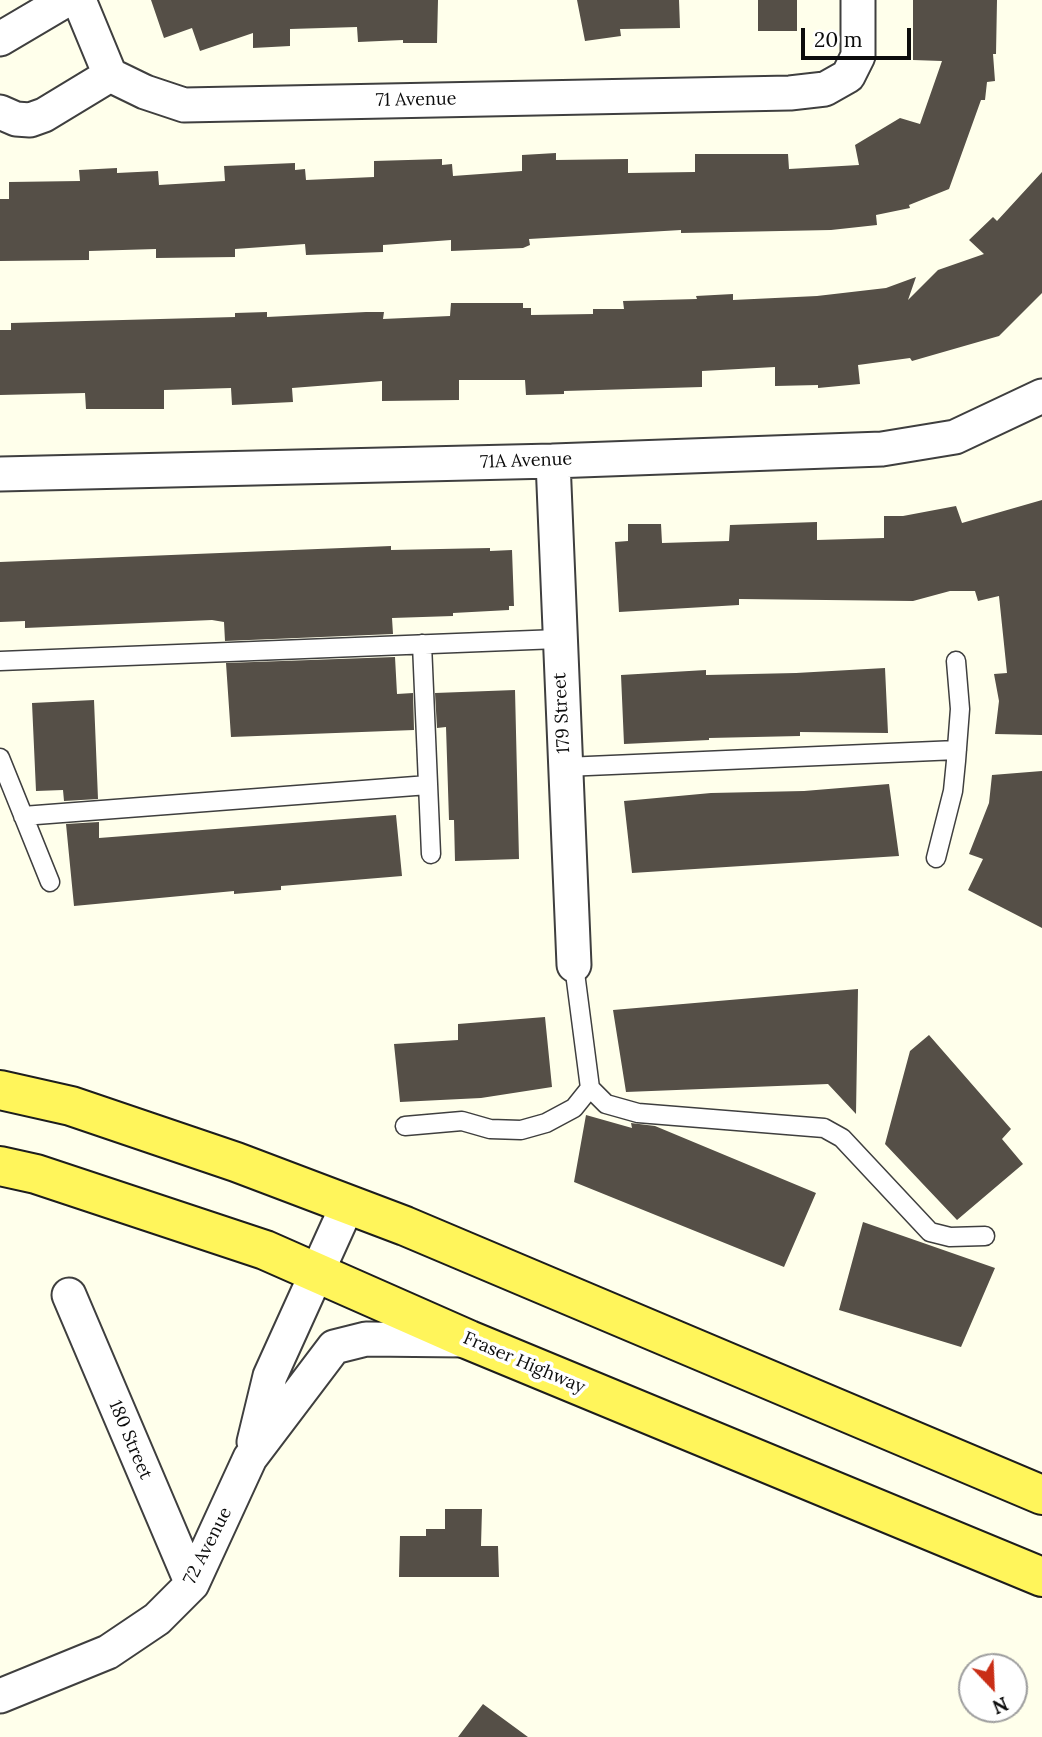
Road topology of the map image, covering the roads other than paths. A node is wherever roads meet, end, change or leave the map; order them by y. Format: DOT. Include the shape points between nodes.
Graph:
graph roads {
  1 [pos="66,0"];
  2 [pos="79,0"];
  3 [pos="859,0"];
  4 [pos="0,39"];
  5 [pos="110,75"];
  6 [pos="0,112"];
  7 [pos="1042,396"];
  8 [pos="553,461"];
  9 [pos="0,474"];
  10 [pos="558,639"];
  11 [pos="422,644"];
  12 [pos="0,661"];
  13 [pos="956,661"];
  14 [pos="957,750"];
  15 [pos="0,758"];
  16 [pos="565,767"];
  17 [pos="428,785"];
  18 [pos="23,816"];
  19 [pos="431,854"];
  20 [pos="936,858"];
  21 [pos="50,882"];
  22 [pos="574,965"];
  23 [pos="590,1088"];
  24 [pos="0,1090"];
  25 [pos="405,1126"];
  26 [pos="0,1166"];
  27 [pos="348,1205"];
  28 [pos="985,1236"];
  29 [pos="318,1273"];
  30 [pos="69,1295"];
  31 [pos="470,1340"];
  32 [pos="250,1458"];
  33 [pos="1042,1495"];
  34 [pos="1042,1577"];
  35 [pos="192,1584"];
  36 [pos="0,1696"];
  1 -- 4 [label="street"];
  2 -- 5 [label="street"];
  3 -- 5 [label="street, 71 Avenue" via="858,56 848,76 825,89 790,93 184,105"];
  5 -- 6 [label="street" via="30,120"];
  7 -- 8 [label="street, 71A Avenue" via="954,437 882,449"];
  8 -- 9 [label="street, 71A Avenue"];
  8 -- 10 [label="street, 179 Street"];
  10 -- 11 [label="lane"];
  10 -- 16 [label="street, 179 Street"];
  11 -- 12 [label="lane"];
  11 -- 17 [label="lane"];
  13 -- 14 [label="lane"];
  14 -- 16 [label="lane"];
  14 -- 20 [label="lane" via="953,791"];
  15 -- 18 [label="lane"];
  16 -- 22 [label="street, 179 Street"];
  17 -- 18 [label="lane"];
  17 -- 19 [label="lane"];
  18 -- 21 [label="lane"];
  22 -- 23 [label="lane"];
  23 -- 25 [label="lane" via="574,1108 521,1130 489,1129 462,1121"];
  23 -- 28 [label="lane" via="606,1104 638,1113 824,1128 842,1138 930,1231 950,1237"];
  24 -- 27 [label="main road" via="71,1107 236,1161"];
  26 -- 29 [label="main road, Fraser Highway" via="190,1224"];
  27 -- 29 [label="street, 72 Avenue"];
  27 -- 33 [label="main road"];
  29 -- 31 [label="main road, Fraser Highway"];
  29 -- 32 [label="street, 72 Avenue" via="270,1376"];
  30 -- 35 [label="street, 180 Street"];
  31 -- 32 [label="street, 72 Avenue" via="366,1339 334,1347"];
  31 -- 34 [label="main road, Fraser Highway"];
  32 -- 35 [label="street, 72 Avenue"];
  35 -- 36 [label="street, 72 Avenue" via="157,1619 108,1652"];
}
